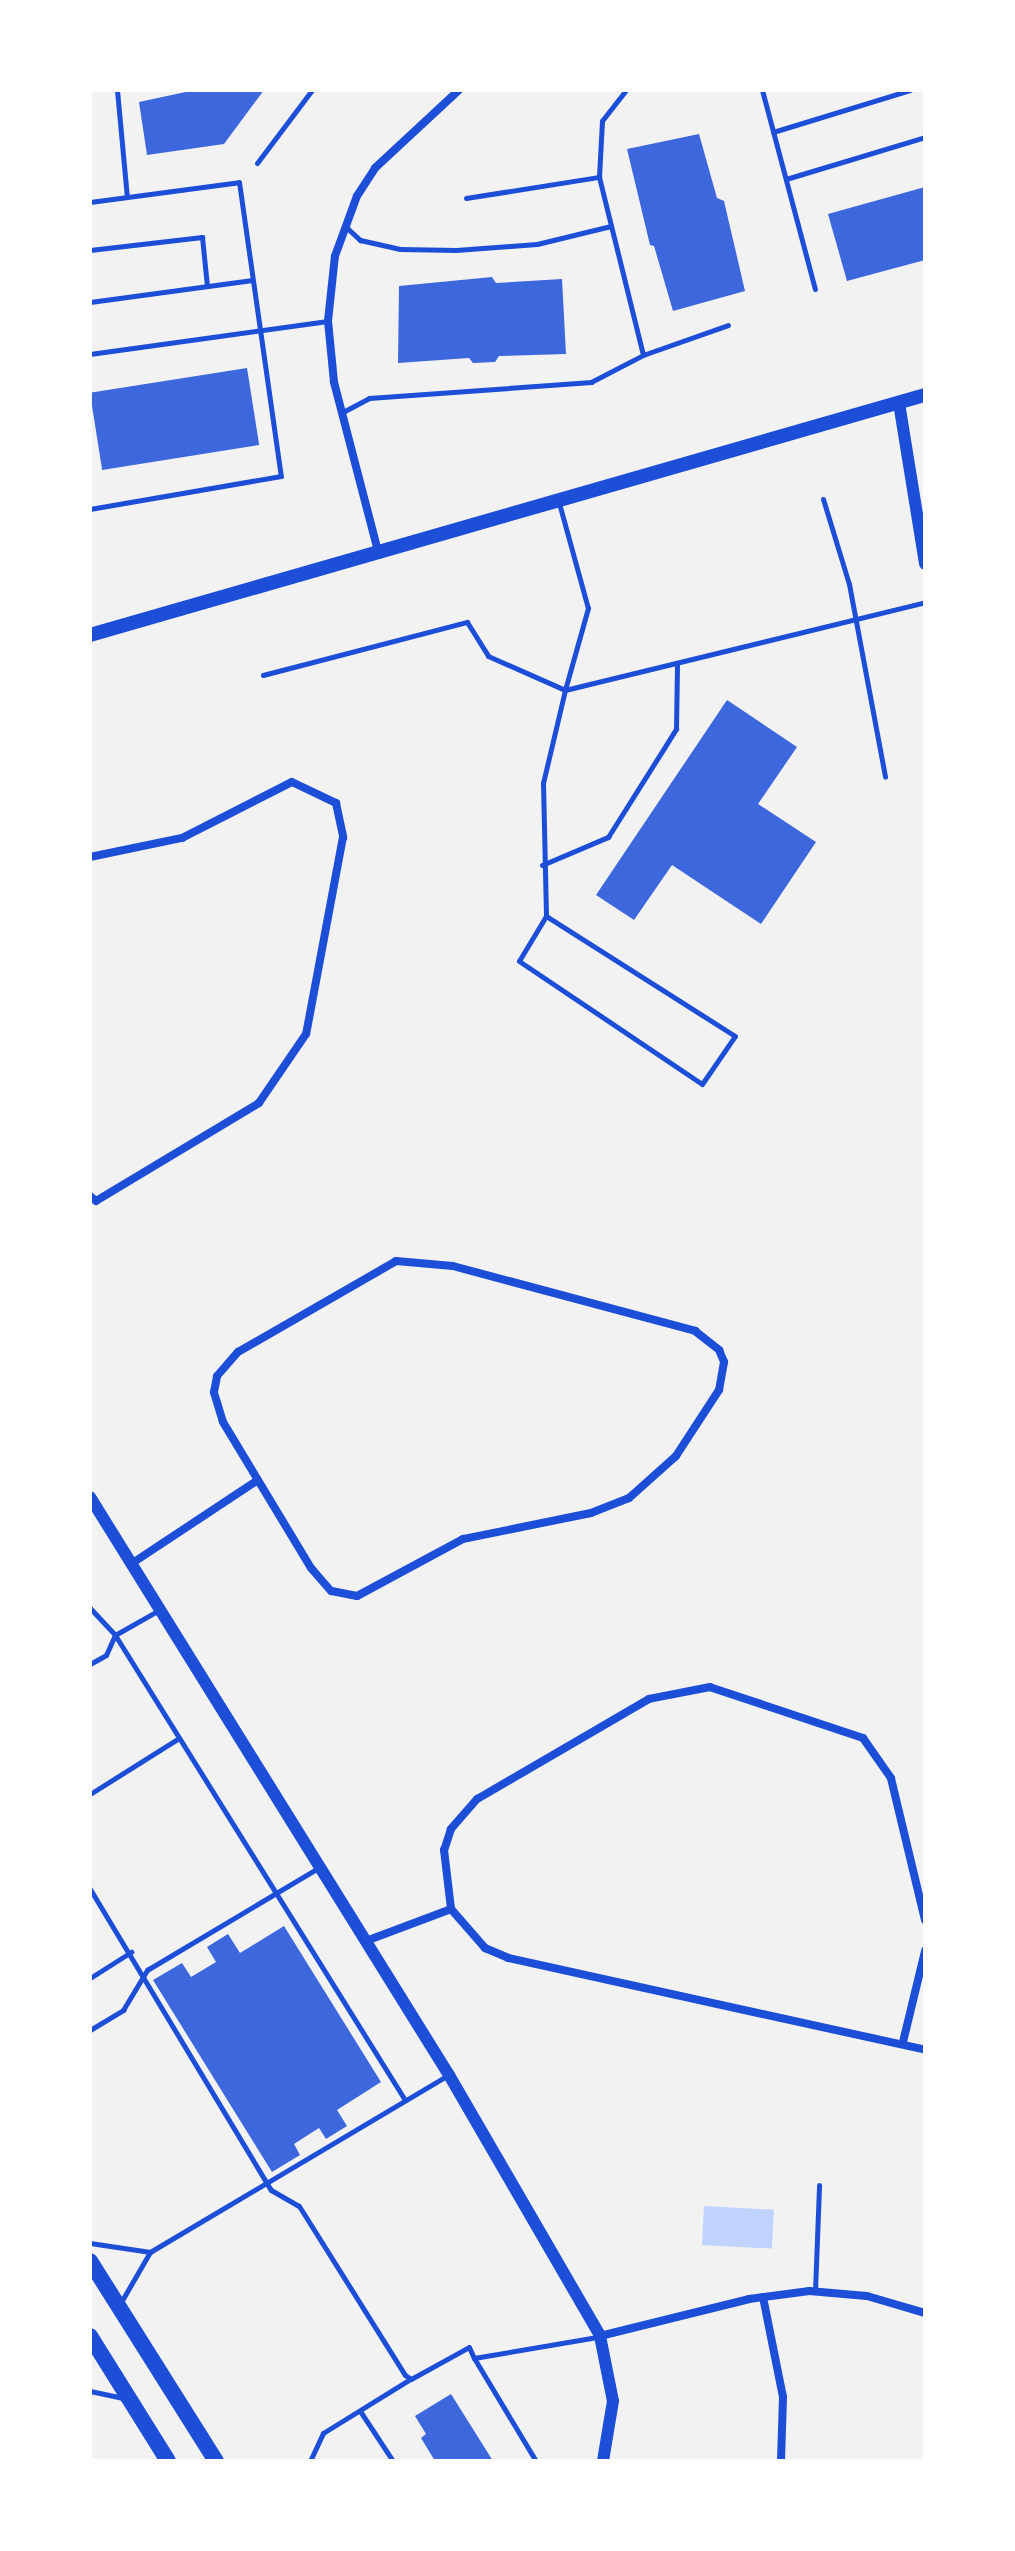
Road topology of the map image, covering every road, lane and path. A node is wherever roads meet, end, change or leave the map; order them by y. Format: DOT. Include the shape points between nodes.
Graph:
graph roads {
  1 [pos="117,90"];
  2 [pos="312,90"];
  3 [pos="459,90"];
  4 [pos="626,90"];
  5 [pos="762,90"];
  6 [pos="910,90"];
  7 [pos="773,132"];
  8 [pos="925,137"];
  9 [pos="257,163"];
  10 [pos="599,177"];
  11 [pos="786,179"];
  12 [pos="127,197"];
  13 [pos="466,198"];
  14 [pos="90,202"];
  15 [pos="344,226"];
  16 [pos="611,226"];
  17 [pos="90,250"];
  18 [pos="253,280"];
  19 [pos="207,286"];
  20 [pos="815,289"];
  21 [pos="90,302"];
  22 [pos="328,321"];
  23 [pos="728,325"];
  24 [pos="261,330"];
  25 [pos="90,354"];
  26 [pos="643,355"];
  27 [pos="925,395"];
  28 [pos="899,403"];
  29 [pos="340,413"];
  30 [pos="823,499"];
  31 [pos="559,502"];
  32 [pos="90,509"];
  33 [pos="379,555"];
  34 [pos="925,564"];
  35 [pos="925,602"];
  36 [pos="855,619"];
  37 [pos="90,635"];
  38 [pos="677,663"];
  39 [pos="263,675"];
  40 [pos="565,690"];
  41 [pos="885,777"];
  42 [pos="90,857"];
  43 [pos="542,865"];
  44 [pos="546,916"];
  45 [pos="92,1200"];
  46 [pos="258,1480"];
  47 [pos="90,1497"];
  48 [pos="131,1564"];
  49 [pos="90,1608"];
  50 [pos="159,1610"];
  51 [pos="115,1635"];
  52 [pos="90,1664"];
  53 [pos="179,1738"];
  54 [pos="90,1794"];
  55 [pos="319,1867"];
  56 [pos="90,1889"];
  57 [pos="276,1893"];
  58 [pos="451,1909"];
  59 [pos="925,1920"];
  60 [pos="366,1941"];
  61 [pos="925,1951"];
  62 [pos="131,1952"];
  63 [pos="90,1978"];
  64 [pos="141,1980"];
  65 [pos="90,2030"];
  66 [pos="903,2042"];
  67 [pos="925,2050"];
  68 [pos="449,2075"];
  69 [pos="405,2100"];
  70 [pos="267,2183"];
  71 [pos="819,2185"];
  72 [pos="90,2243"];
  73 [pos="150,2252"];
  74 [pos="90,2261"];
  75 [pos="815,2291"];
  76 [pos="763,2297"];
  77 [pos="118,2307"];
  78 [pos="925,2313"];
  79 [pos="90,2336"];
  80 [pos="600,2336"];
  81 [pos="474,2358"];
  82 [pos="411,2379"];
  83 [pos="90,2391"];
  84 [pos="130,2400"];
  85 [pos="360,2411"];
  86 [pos="168,2461"];
  87 [pos="216,2461"];
  88 [pos="310,2461"];
  89 [pos="393,2461"];
  90 [pos="536,2461"];
  91 [pos="603,2461"];
  92 [pos="781,2461"];
  1 -- 12 [label="lane"];
  2 -- 9 [label="lane"];
  3 -- 15 [label="street" via="375,168"];
  4 -- 10 [label="lane" via="602,121"];
  5 -- 7 [label="lane"];
  6 -- 7 [label="lane"];
  7 -- 11 [label="lane"];
  8 -- 11 [label="lane"];
  10 -- 13 [label="lane"];
  10 -- 16 [label="lane"];
  11 -- 20 [label="lane"];
  12 -- 14 [label="lane"];
  12 -- 18 [label="lane" via="239,182"];
  15 -- 16 [label="lane" via="360,240 400,249 456,250 537,244"];
  15 -- 22 [label="street"];
  16 -- 26 [label="lane"];
  17 -- 19 [label="lane" via="202,237"];
  18 -- 19 [label="lane"];
  18 -- 24 [label="lane"];
  19 -- 21 [label="lane"];
  22 -- 24 [label="lane"];
  22 -- 29 [label="street"];
  23 -- 26 [label="lane"];
  24 -- 25 [label="lane"];
  24 -- 32 [label="lane" via="281,476"];
  26 -- 29 [label="lane" via="591,382 369,398"];
  27 -- 28 [label="main road"];
  28 -- 31 [label="main road"];
  28 -- 34 [label="street"];
  29 -- 33 [label="street"];
  30 -- 36 [label="lane"];
  31 -- 33 [label="main road"];
  31 -- 40 [label="lane" via="588,608"];
  33 -- 37 [label="main road"];
  35 -- 36 [label="lane"];
  36 -- 38 [label="lane"];
  36 -- 41 [label="lane"];
  38 -- 40 [label="lane"];
  38 -- 43 [label="lane" via="676,729 608,837"];
  39 -- 40 [label="lane" via="467,622 488,656"];
  40 -- 43 [label="lane" via="543,783"];
  42 -- 45 [label="street" via="182,838 292,782 336,803 343,837 306,1034 259,1103"];
  43 -- 44 [label="lane"];
  44 -- 44 [label="lane" via="519,961 702,1084 735,1036"];
  46 -- 46 [label="street" via="216,1407 217,1376 238,1352 396,1261 453,1266 678,1326 709,1340 724,1362 719,1390 701,1423 662,1471 629,1498 591,1513 463,1539 357,1596 331,1591 320,1581"];
  46 -- 48 [label="street"];
  47 -- 48 [label="street"];
  48 -- 50 [label="street"];
  49 -- 51 [label="lane"];
  50 -- 51 [label="lane"];
  50 -- 55 [label="street"];
  51 -- 52 [label="lane" via="106,1655"];
  51 -- 53 [label="lane"];
  53 -- 54 [label="lane"];
  53 -- 57 [label="lane"];
  55 -- 57 [label="lane"];
  55 -- 60 [label="street"];
  56 -- 62 [label="lane"];
  57 -- 64 [label="lane" via="147,1970"];
  57 -- 69 [label="lane"];
  58 -- 59 [label="street" via="444,1850 451,1829 477,1799 649,1699 710,1687 863,1738 891,1778"];
  58 -- 60 [label="street"];
  58 -- 66 [label="street" via="485,1948 508,1958"];
  60 -- 68 [label="street"];
  61 -- 66 [label="street"];
  62 -- 63 [label="lane"];
  62 -- 64 [label="lane"];
  64 -- 65 [label="lane" via="123,2010"];
  64 -- 70 [label="lane"];
  66 -- 67 [label="street"];
  68 -- 69 [label="lane"];
  68 -- 80 [label="street"];
  69 -- 70 [label="lane"];
  70 -- 73 [label="lane"];
  70 -- 82 [label="lane" via="299,2206 377,2336"];
  71 -- 75 [label="lane"];
  72 -- 73 [label="lane"];
  73 -- 77 [label="lane"];
  74 -- 77 [label="highway"];
  75 -- 76 [label="street"];
  75 -- 78 [label="street" via="867,2296"];
  76 -- 80 [label="street"];
  76 -- 92 [label="street" via="783,2397"];
  77 -- 87 [label="highway"];
  79 -- 84 [label="highway"];
  80 -- 81 [label="lane"];
  80 -- 91 [label="street" via="613,2401"];
  81 -- 82 [label="lane" via="469,2347"];
  81 -- 90 [label="lane"];
  82 -- 85 [label="lane"];
  83 -- 84 [label="lane"];
  84 -- 86 [label="highway"];
  85 -- 88 [label="lane" via="323,2433"];
  85 -- 89 [label="lane"];
}
